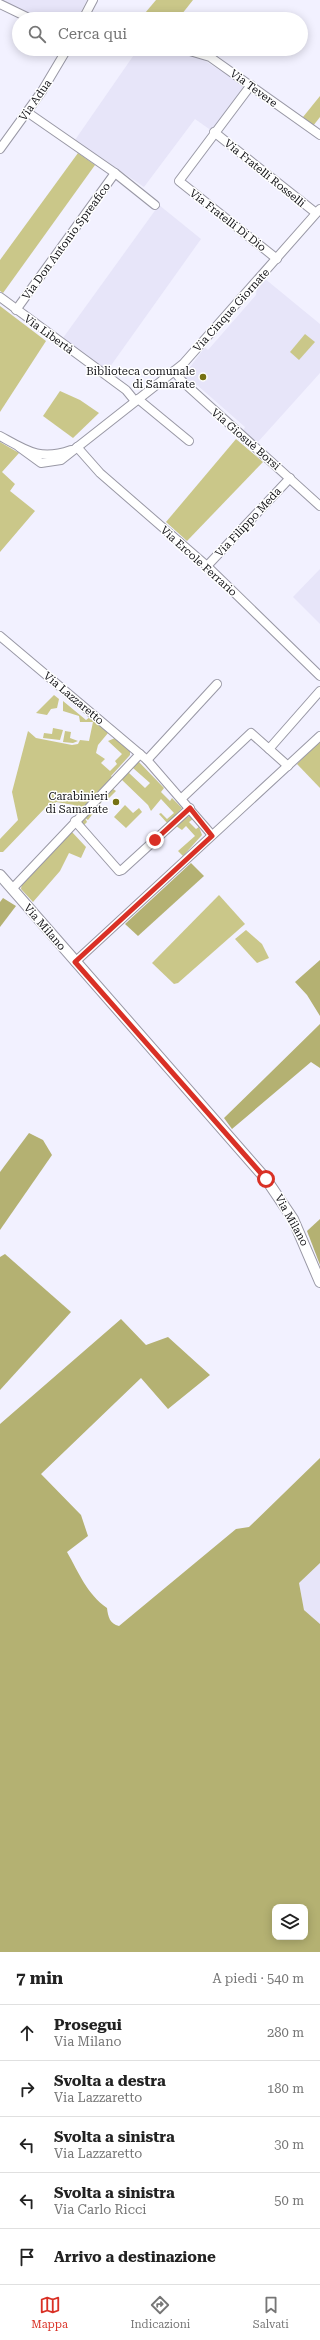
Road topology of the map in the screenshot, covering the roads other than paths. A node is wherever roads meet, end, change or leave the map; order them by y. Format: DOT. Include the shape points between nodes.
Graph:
graph roads {
  1 [pos="93,0"];
  2 [pos="0,4"];
  3 [pos="17,12"];
  4 [pos="87,12"];
  5 [pos="63,56"];
  6 [pos="207,56"];
  7 [pos="251,85"];
  8 [pos="27,112"];
  9 [pos="214,132"];
  10 [pos="320,135"];
  11 [pos="0,149"];
  12 [pos="115,173"];
  13 [pos="155,205"];
  14 [pos="318,211"];
  15 [pos="277,259"];
  16 [pos="0,297"];
  17 [pos="16,310"];
  18 [pos="174,371"];
  19 [pos="137,400"];
  20 [pos="0,436"];
  21 [pos="189,440"];
  22 [pos="77,447"];
  23 [pos="290,478"];
  24 [pos="320,506"];
  25 [pos="207,566"];
  26 [pos="0,636"];
  27 [pos="320,676"];
  28 [pos="217,684"];
  29 [pos="320,692"];
  30 [pos="320,736"];
  31 [pos="269,749"];
  32 [pos="140,754"];
  33 [pos="147,760"];
  34 [pos="288,766"];
  35 [pos="182,798"];
  36 [pos="190,808"];
  37 [pos="75,821"];
  38 [pos="212,836"];
  39 [pos="0,875"];
  40 [pos="12,889"];
  41 [pos="75,962"];
  42 [pos="320,1282"];
  1 -- 4 [label="street"];
  2 -- 3 [label="street"];
  5 -- 8 [label="street, Via Adua"];
  6 -- 7 [label="street, Via Tevere"];
  7 -- 9 [label="street"];
  7 -- 10 [label="street, Via Tevere"];
  8 -- 11 [label="street, Via Adua"];
  8 -- 12 [label="street, Via Don Antonio Spreafico"];
  9 -- 14 [label="street, Via Fratelli Rosselli"];
  9 -- 15 [label="street, Via Fratelli Di Dio" via="179,181"];
  12 -- 13 [label="street, Via Don Antonio Spreafico"];
  12 -- 17 [label="street, Via Don Antonio Spreafico"];
  14 -- 15 [label="street, Via Cinque Giornate"];
  15 -- 18 [label="street, Via Cinque Giornate"];
  16 -- 17 [label="street, Via Libertà"];
  17 -- 19 [label="street, Via Libertà"];
  18 -- 19 [label="street, Via Cinque Giornate"];
  18 -- 23 [label="street, Via Giosuè Borsi" via="182,382"];
  19 -- 21 [label="street, Via Libertà"];
  19 -- 22 [label="street, Via Cinque Giornate"];
  20 -- 22 [label="street, Via Cinque Giornate" via="36,460 48,463 62,460"];
  22 -- 25 [label="street, Via Ercole Ferrario" via="100,472"];
  23 -- 24 [label="street, Via Giosuè Borsi"];
  23 -- 25 [label="street, Via Filippo Meda"];
  25 -- 27 [label="street, Via Ercole Ferrario"];
  26 -- 32 [label="street, Via Lazzaretto"];
  28 -- 33 [label="street"];
  29 -- 31 [label="street"];
  30 -- 34 [label="street"];
  31 -- 34 [label="street"];
  31 -- 35 [label="street" via="251,733"];
  32 -- 33 [label="street, Via Lazzaretto"];
  32 -- 37 [label="street"];
  33 -- 35 [label="street, Via Lazzaretto"];
  34 -- 38 [label="street"];
  35 -- 36 [label="street, Via Lazzaretto"];
  36 -- 37 [label="street" via="119,871"];
  36 -- 38 [label="street, Via Lazzaretto"];
  37 -- 40 [label="street"];
  38 -- 41 [label="street"];
  39 -- 40 [label="street, Via Milano"];
  40 -- 41 [label="street, Via Milano"];
  41 -- 42 [label="street, Via Milano" via="275,1190 299,1230"];
}
